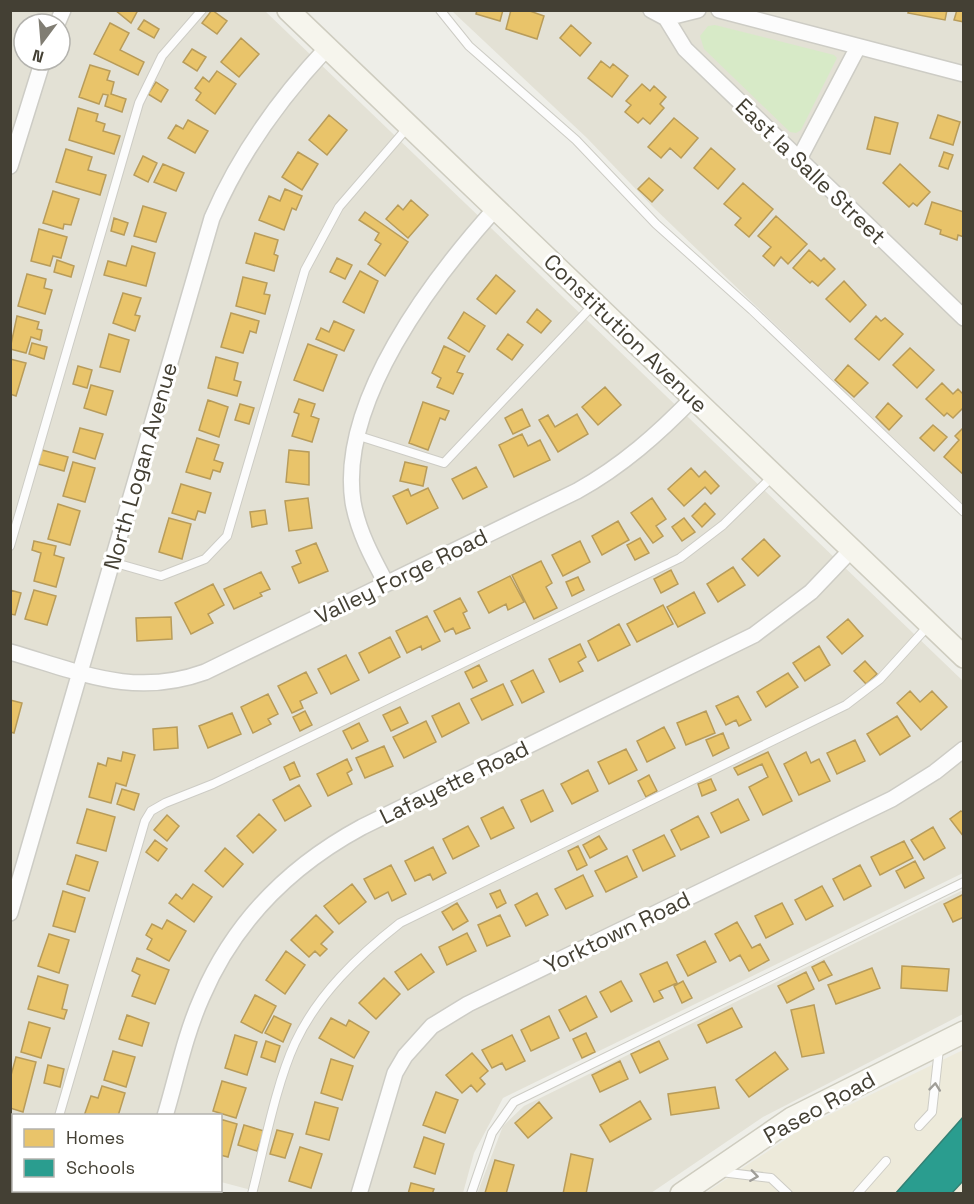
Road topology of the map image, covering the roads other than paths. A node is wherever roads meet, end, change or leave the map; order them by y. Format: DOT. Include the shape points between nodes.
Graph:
graph roads {
  1 [pos="202,10"];
  2 [pos="288,10"];
  3 [pos="440,10"];
  4 [pos="651,10"];
  5 [pos="698,10"];
  6 [pos="719,10"];
  7 [pos="666,18"];
  8 [pos="858,46"];
  9 [pos="327,48"];
  10 [pos="39,72"];
  11 [pos="963,74"];
  12 [pos="409,126"];
  13 [pos="799,159"];
  14 [pos="10,166"];
  15 [pos="495,209"];
  16 [pos="595,302"];
  17 [pos="963,318"];
  18 [pos="694,397"];
  19 [pos="359,436"];
  20 [pos="774,475"];
  21 [pos="963,512"];
  22 [pos="10,546"];
  23 [pos="852,549"];
  24 [pos="112,562"];
  25 [pos="386,583"];
  26 [pos="930,624"];
  27 [pos="10,652"];
  28 [pos="963,657"];
  29 [pos="81,672"];
  30 [pos="963,749"];
  31 [pos="963,882"];
  32 [pos="10,913"];
  33 [pos="963,1032"];
  34 [pos="939,1044"];
  35 [pos="60,1114"];
  36 [pos="166,1114"];
  37 [pos="920,1126"];
  38 [pos="886,1161"];
  39 [pos="714,1171"];
  40 [pos="252,1194"];
  41 [pos="359,1194"];
  42 [pos="471,1194"];
  43 [pos="681,1194"];
  44 [pos="788,1194"];
  45 [pos="857,1194"];
  1 -- 22 [label="lane" via="162,56 139,103"];
  2 -- 9 [label="main road, Constitution Avenue"];
  3 -- 21 [label="lane" via="468,46 576,140 656,224"];
  4 -- 7 [label="street"];
  5 -- 7 [label="street"];
  6 -- 8 [label="street"];
  7 -- 13 [label="street, East la Salle Street" via="685,49"];
  8 -- 11 [label="street"];
  8 -- 13 [label="street"];
  9 -- 12 [label="main road, Constitution Avenue"];
  9 -- 24 [label="street, North Logan Avenue" via="261,126 212,218"];
  10 -- 14 [label="street"];
  12 -- 15 [label="main road, Constitution Avenue"];
  12 -- 24 [label="lane" via="339,207 305,270 227,536 205,559 161,576"];
  13 -- 17 [label="street, East la Salle Street"];
  15 -- 16 [label="main road, Constitution Avenue"];
  15 -- 19 [label="street" via="442,271 404,328 372,391"];
  16 -- 18 [label="main road, Constitution Avenue"];
  16 -- 19 [label="lane" via="444,463"];
  18 -- 20 [label="main road, Constitution Avenue"];
  18 -- 25 [label="street, Valley Forge Road" via="657,436 604,476"];
  19 -- 25 [label="street" via="353,502 369,551"];
  20 -- 23 [label="main road, Constitution Avenue"];
  20 -- 35 [label="lane" via="723,525 680,558 151,811"];
  23 -- 26 [label="main road, Constitution Avenue"];
  23 -- 36 [label="street, Lafayette Road" via="811,592 754,635 362,827 283,880 246,922 213,972 191,1028"];
  24 -- 29 [label="street, North Logan Avenue"];
  25 -- 29 [label="street, Valley Forge Road" via="182,681 133,684"];
  26 -- 28 [label="main road, Constitution Avenue"];
  26 -- 40 [label="lane" via="880,679 846,705 400,923 384,936 329,988 295,1043"];
  27 -- 29 [label="street, Valley Forge Road"];
  29 -- 32 [label="street, North Logan Avenue"];
  30 -- 41 [label="street, Yorktown Road" via="892,799 487,994 432,1026 395,1073"];
  31 -- 42 [label="lane" via="514,1102 489,1140"];
  33 -- 34 [label="main road, Paseo Road"];
  37 -- 34 [label="lane, one-way" via="932,1112"];
  34 -- 39 [label="main road, Paseo Road" via="792,1118"];
  38 -- 45 [label="lane"];
  39 -- 43 [label="main road, Paseo Road"];
  39 -- 44 [label="lane, one-way" via="771,1178"];
}
